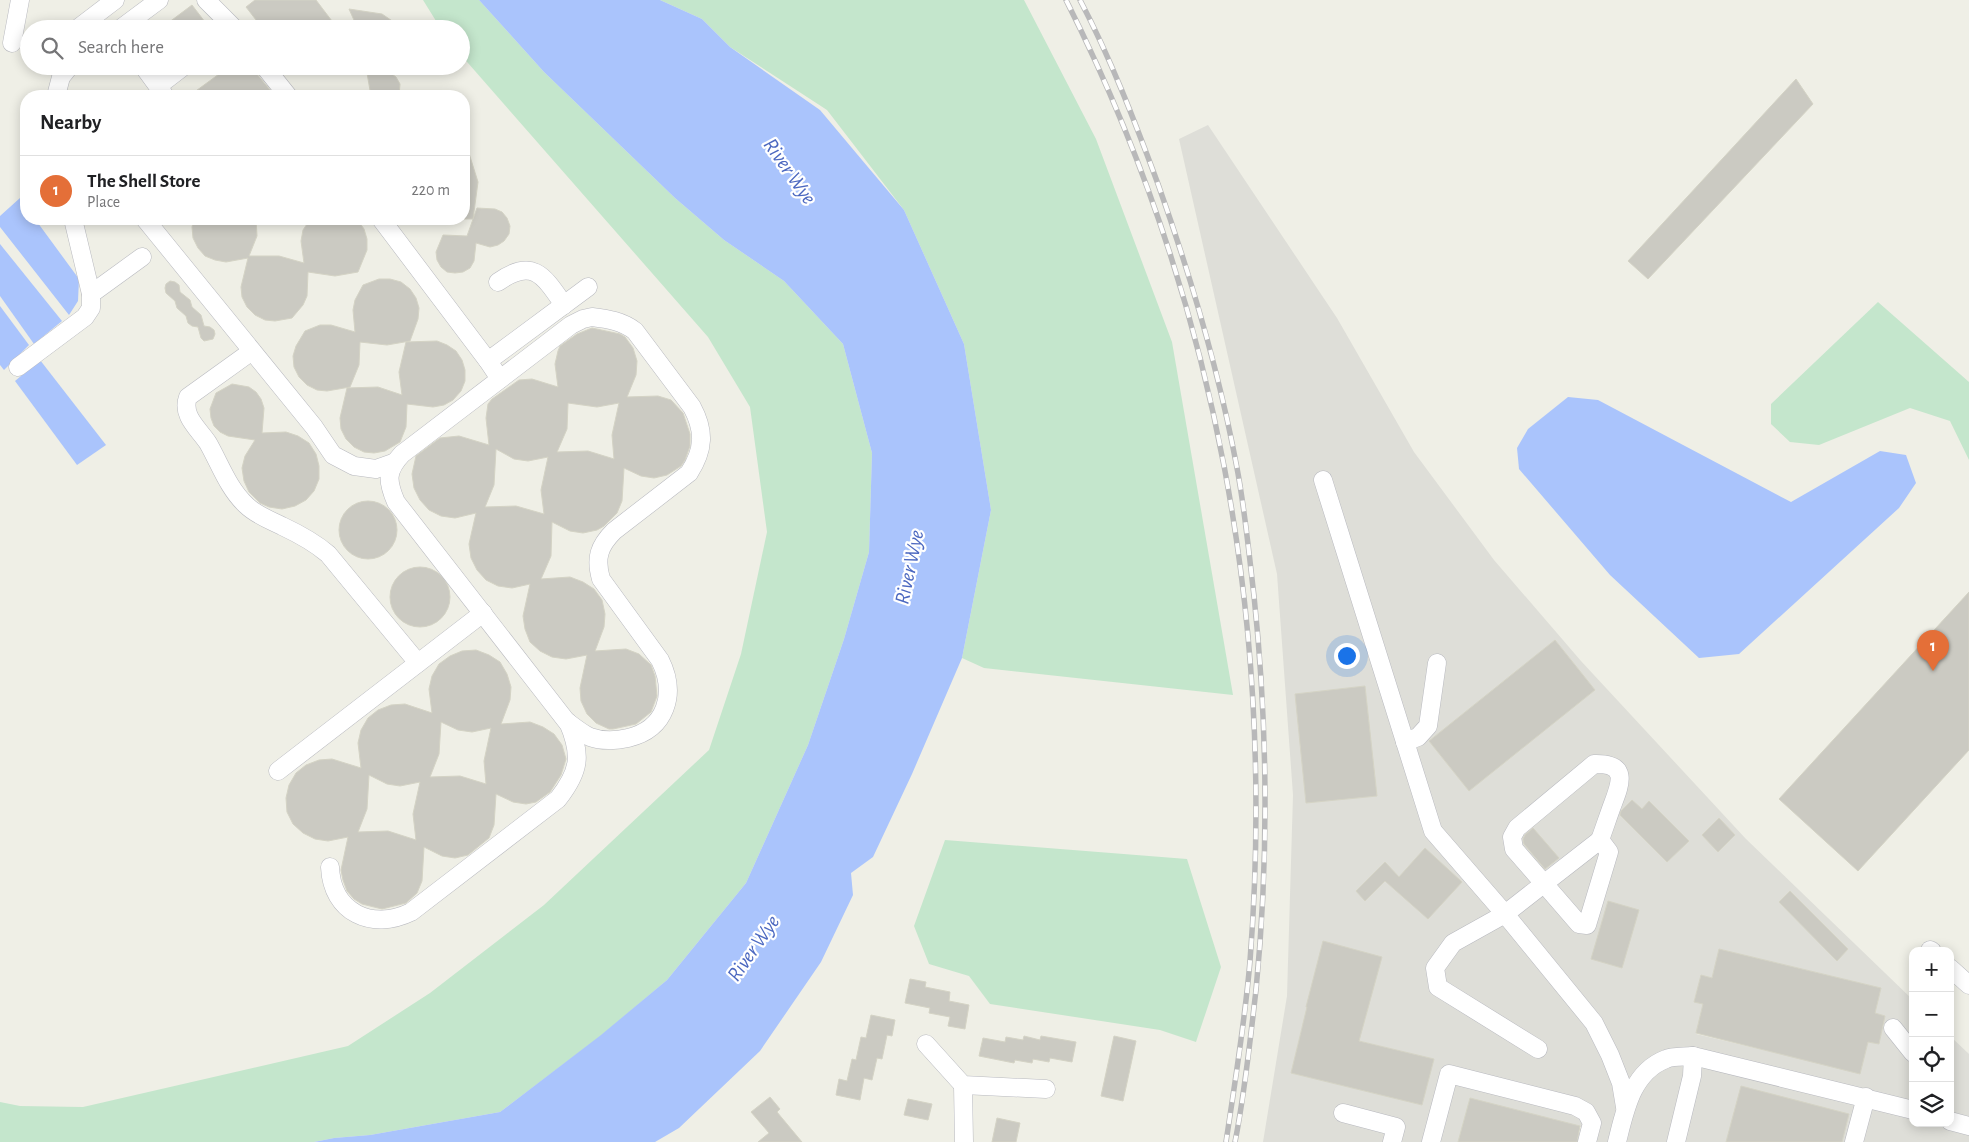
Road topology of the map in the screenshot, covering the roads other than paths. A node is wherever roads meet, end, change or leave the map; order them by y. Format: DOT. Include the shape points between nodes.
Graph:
graph roads {
  1 [pos="20,0"];
  2 [pos="115,0"];
  3 [pos="159,0"];
  4 [pos="206,0"];
  5 [pos="89,20"];
  6 [pos="132,20"];
  7 [pos="226,20"];
  8 [pos="12,43"];
  9 [pos="63,75"];
  10 [pos="149,75"];
  11 [pos="176,75"];
  12 [pos="271,75"];
  13 [pos="58,90"];
  14 [pos="160,90"];
  15 [pos="162,90"];
  16 [pos="283,90"];
  17 [pos="74,225"];
  18 [pos="150,225"];
  19 [pos="386,225"];
  20 [pos="142,257"];
  21 [pos="498,282"];
  22 [pos="588,287"];
  23 [pos="91,294"];
  24 [pos="564,305"];
  25 [pos="252,351"];
  26 [pos="488,360"];
  27 [pos="18,367"];
  28 [pos="500,379"];
  29 [pos="393,463"];
  30 [pos="1323,480"];
  31 [pos="483,613"];
  32 [pos="418,663"];
  33 [pos="1437,663"];
  34 [pos="567,722"];
  35 [pos="1405,742"];
  36 [pos="278,771"];
  37 [pos="1600,840"];
  38 [pos="330,868"];
  39 [pos="1544,883"];
  40 [pos="1505,914"];
  41 [pos="1954,972"];
  42 [pos="1969,985"];
  43 [pos="1893,1028"];
  44 [pos="926,1044"];
  45 [pos="1909,1048"];
  46 [pos="1538,1049"];
  47 [pos="1692,1056"];
  48 [pos="963,1085"];
  49 [pos="1046,1089"];
  50 [pos="1866,1098"];
  51 [pos="1625,1107"];
  52 [pos="1909,1109"];
  53 [pos="1343,1113"];
  54 [pos="1954,1121"];
  55 [pos="1969,1126"];
  56 [pos="964,1142"];
  57 [pos="1392,1142"];
  58 [pos="1431,1142"];
  59 [pos="1587,1142"];
  60 [pos="1617,1142"];
  61 [pos="1676,1142"];
  62 [pos="1854,1142"];
  1 -- 8 [label="street"];
  2 -- 5 [label="street"];
  3 -- 6 [label="street"];
  4 -- 7 [label="street"];
  9 -- 13 [label="street"];
  10 -- 14 [label="street"];
  11 -- 15 [label="street"];
  12 -- 16 [label="street"];
  17 -- 23 [label="street"];
  18 -- 25 [label="street"];
  19 -- 26 [label="street"];
  20 -- 23 [label="street"];
  21 -- 24 [label="street" via="511,273 527,270 540,274"];
  22 -- 24 [label="street"];
  23 -- 27 [label="street" via="91,308 85,316"];
  24 -- 26 [label="street"];
  25 -- 29 [label="street" via="333,455 354,466 376,469"];
  25 -- 32 [label="street" via="188,397 187,415 208,444 236,494 247,506 315,543 328,554"];
  26 -- 28 [label="street"];
  28 -- 29 [label="street"];
  28 -- 34 [label="street" via="577,322 592,318 614,320 635,331 698,419 701,448 697,461 688,473 614,531 603,542 599,554 598,568 606,588 665,670 665,711 648,731 619,740 591,737"];
  29 -- 31 [label="street" via="389,475 396,502"];
  30 -- 35 [label="street"];
  31 -- 32 [label="street"];
  31 -- 34 [label="street"];
  32 -- 36 [label="street"];
  33 -- 35 [label="street" via="1428,726 1418,737"];
  34 -- 38 [label="street" via="575,738 577,758 571,780 558,799 411,912 384,920 357,915 334,890"];
  35 -- 40 [label="street" via="1433,831"];
  37 -- 39 [label="street"];
  37 -- 39 [label="street" via="1609,852 1587,925 1579,924"];
  37 -- 39 [label="street" via="1621,782 1617,770 1608,764 1594,764 1517,828 1512,837 1514,849"];
  39 -- 40 [label="street"];
  40 -- 46 [label="street" via="1453,943 1435,968 1438,987"];
  40 -- 51 [label="street" via="1594,1023 1621,1083"];
  41 -- 42 [label="street"];
  43 -- 45 [label="street"];
  44 -- 48 [label="street"];
  47 -- 50 [label="street"];
  47 -- 51 [label="street" via="1667,1058 1644,1072"];
  47 -- 61 [label="street" via="1692,1076"];
  48 -- 49 [label="street"];
  48 -- 56 [label="street"];
  50 -- 52 [label="street"];
  50 -- 62 [label="street"];
  51 -- 60 [label="street"];
  53 -- 57 [label="street" via="1396,1127"];
  54 -- 55 [label="street"];
  58 -- 59 [label="street" via="1450,1074 1575,1106 1586,1112 1592,1123"];
}
